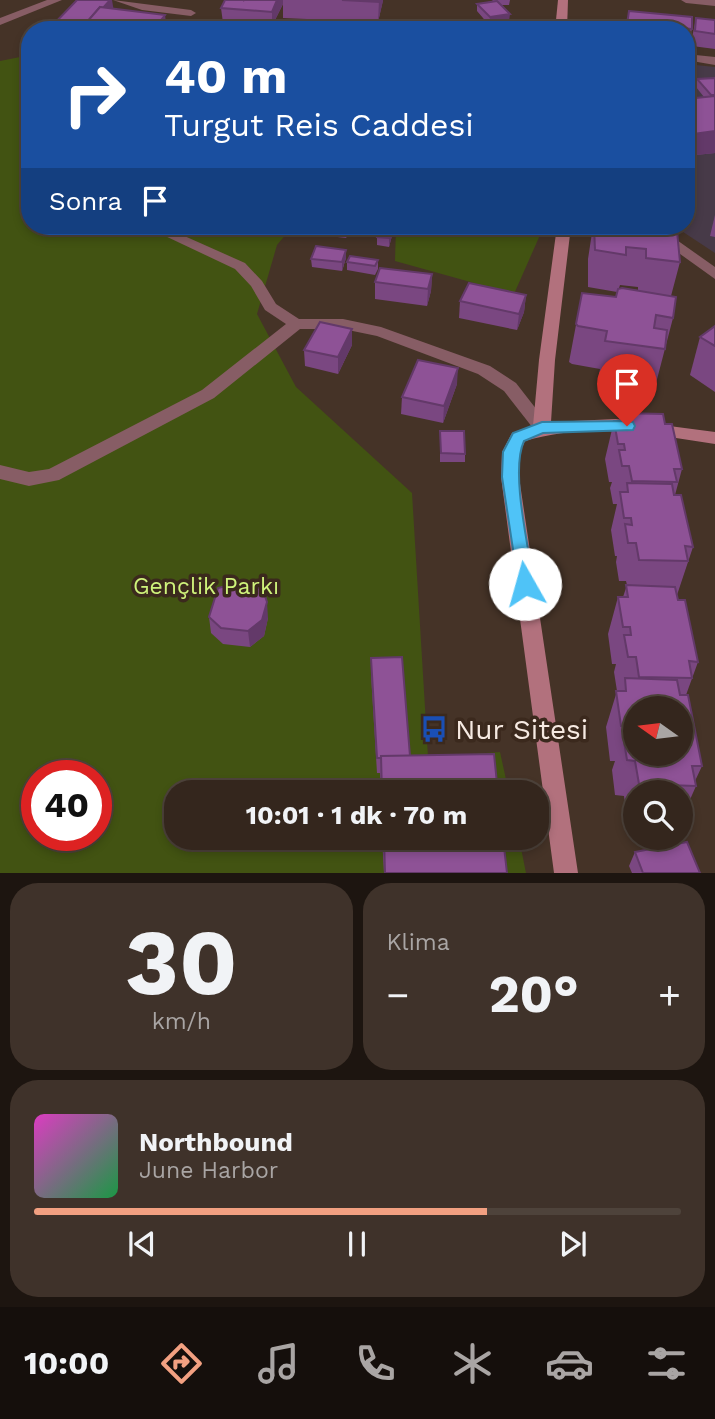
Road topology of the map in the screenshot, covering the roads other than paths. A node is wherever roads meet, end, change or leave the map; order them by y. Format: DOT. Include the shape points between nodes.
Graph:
graph roads {
  1 [pos="57,0"];
  2 [pos="118,0"];
  3 [pos="563,0"];
  4 [pos="686,0"];
  5 [pos="715,2"];
  6 [pos="191,13"];
  7 [pos="562,21"];
  8 [pos="0,22"];
  9 [pos="695,58"];
  10 [pos="715,61"];
  11 [pos="171,235"];
  12 [pos="563,235"];
  13 [pos="661,235"];
  14 [pos="715,274"];
  15 [pos="296,324"];
  16 [pos="542,428"];
  17 [pos="715,438"];
  18 [pos="0,472"];
  19 [pos="566,873"];
  1 -- 8 [label="street"];
  2 -- 6 [label="street"];
  3 -- 7 [label="street"];
  4 -- 5 [label="street"];
  9 -- 10 [label="street"];
  11 -- 15 [label="street" via="240,266 270,307"];
  12 -- 16 [label="street"];
  13 -- 14 [label="street"];
  15 -- 16 [label="street" via="343,324 381,332 484,370 510,387"];
  15 -- 18 [label="street" via="208,394 53,475 29,479"];
  16 -- 17 [label="street" via="627,426"];
  16 -- 19 [label="street" via="518,437 511,452 510,477"];
}
